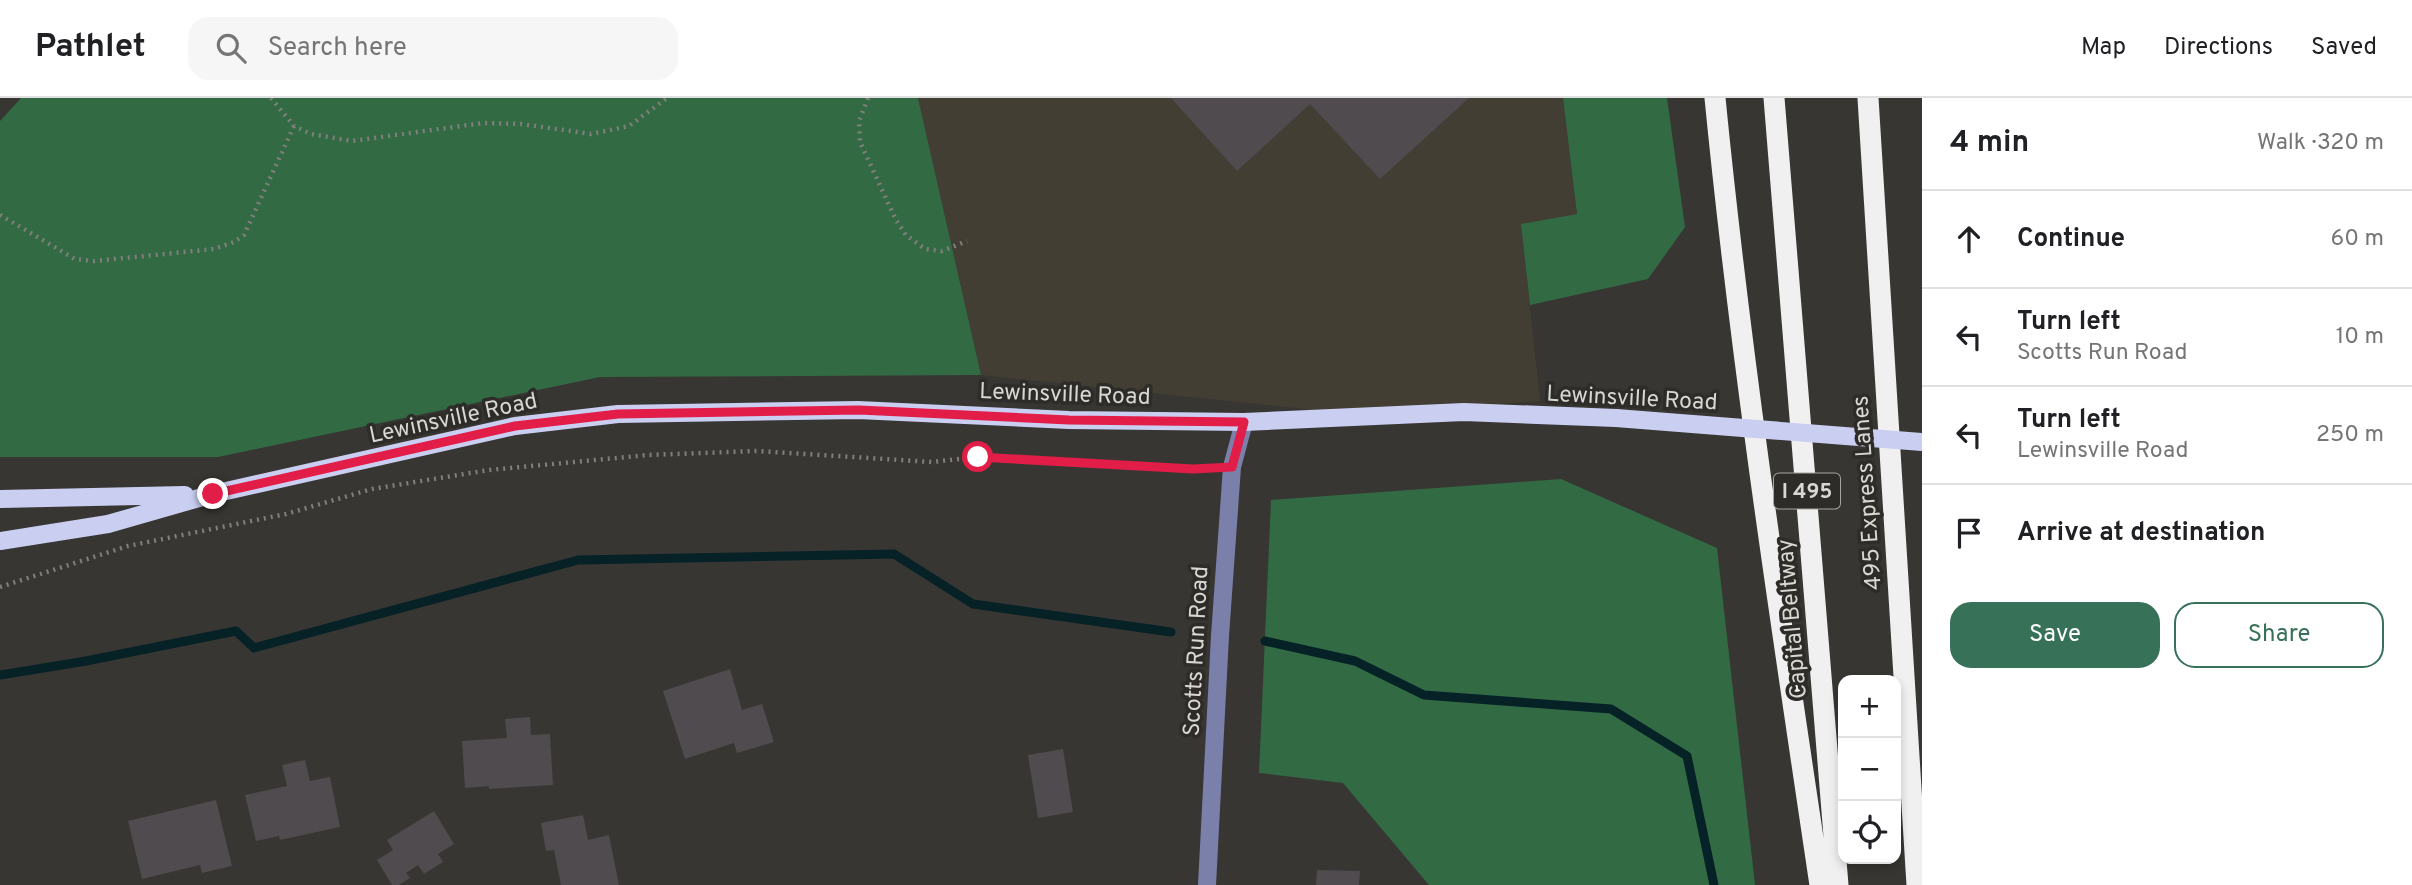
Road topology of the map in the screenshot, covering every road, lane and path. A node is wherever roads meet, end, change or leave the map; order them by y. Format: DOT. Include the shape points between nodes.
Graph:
graph roads {
  1 [pos="271,98"];
  2 [pos="667,98"];
  3 [pos="868,98"];
  4 [pos="1714,98"];
  5 [pos="1774,98"];
  6 [pos="1867,102"];
  7 [pos="294,126"];
  8 [pos="0,215"];
  9 [pos="967,241"];
  10 [pos="1244,422"];
  11 [pos="1922,442"];
  12 [pos="1232,467"];
  13 [pos="213,494"];
  14 [pos="0,499"];
  15 [pos="0,541"];
  16 [pos="0,587"];
  17 [pos="1207,885"];
  18 [pos="1820,885"];
  19 [pos="1838,885"];
  20 [pos="1917,885"];
  1 -- 7 [label="path"];
  2 -- 7 [label="path" via="629,125 591,134 483,123 352,141"];
  3 -- 9 [label="path" via="859,121 860,142 906,235 925,249 942,251"];
  4 -- 18 [label="highway" via="1761,489"];
  5 -- 19 [label="highway, Capital Beltway / I 495"];
  6 -- 20 [label="highway, 495 Express Lanes"];
  7 -- 8 [label="path" via="244,235 214,249 113,260 75,259"];
  10 -- 11 [label="main road, Lewinsville Road, bridge" via="1465,412 1616,418"];
  10 -- 12 [label="street, Scotts Run Road"];
  10 -- 13 [label="main road, Lewinsville Road" via="859,410 618,414 515,426"];
  12 -- 16 [label="path" via="1193,469 978,457 932,462 757,451 489,470 372,489 286,514 128,546"];
  12 -- 17 [label="street, Scotts Run Road"];
  13 -- 14 [label="main road, Lewinsville Road"];
  13 -- 15 [label="main road, Lewinsville Road" via="108,524"];
}
